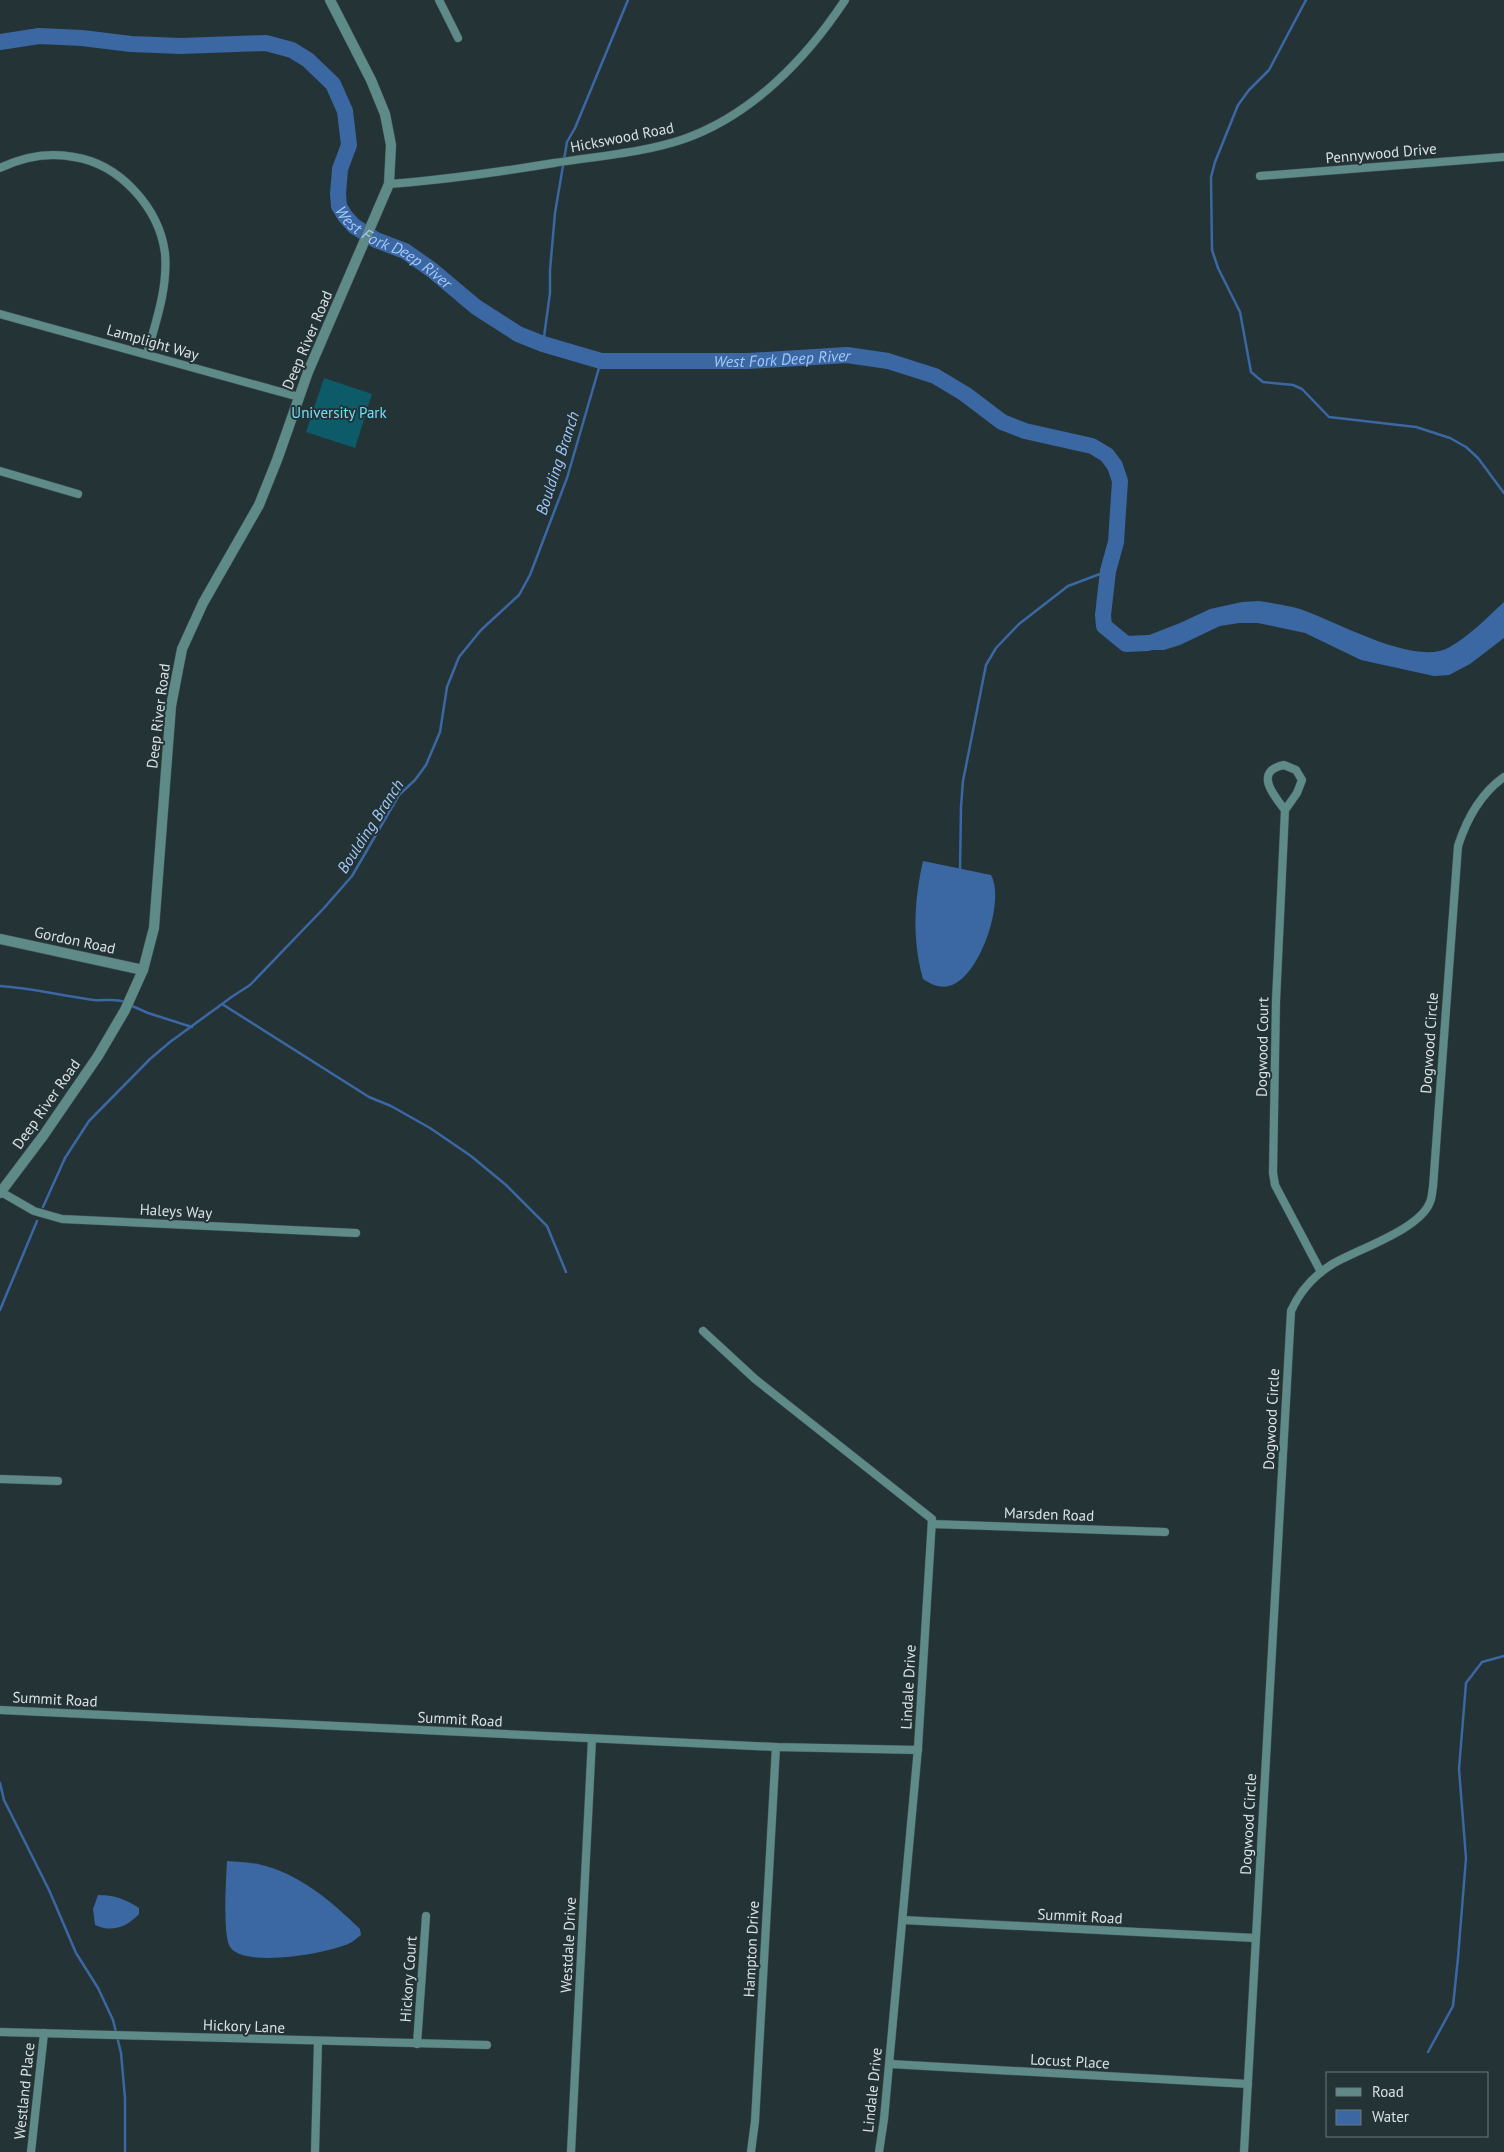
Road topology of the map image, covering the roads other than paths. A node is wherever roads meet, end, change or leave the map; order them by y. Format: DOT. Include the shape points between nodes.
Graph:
graph roads {
  1 [pos="330,0"];
  2 [pos="439,0"];
  3 [pos="845,0"];
  4 [pos="458,38"];
  5 [pos="1504,157"];
  6 [pos="0,168"];
  7 [pos="1260,176"];
  8 [pos="389,184"];
  9 [pos="0,314"];
  10 [pos="147,354"];
  11 [pos="299,397"];
  12 [pos="0,471"];
  13 [pos="78,494"];
  14 [pos="1504,777"];
  15 [pos="1285,810"];
  16 [pos="0,939"];
  17 [pos="143,970"];
  18 [pos="0,1193"];
  19 [pos="356,1233"];
  20 [pos="1321,1272"];
  21 [pos="703,1331"];
  22 [pos="0,1479"];
  23 [pos="58,1481"];
  24 [pos="932,1524"];
  25 [pos="1164,1532"];
  26 [pos="0,1710"];
  27 [pos="592,1739"];
  28 [pos="776,1747"];
  29 [pos="918,1750"];
  30 [pos="426,1916"];
  31 [pos="903,1920"];
  32 [pos="1255,1938"];
  33 [pos="0,2032"];
  34 [pos="44,2034"];
  35 [pos="318,2042"];
  36 [pos="416,2044"];
  37 [pos="487,2045"];
  38 [pos="890,2064"];
  39 [pos="1248,2084"];
  40 [pos="31,2152"];
  41 [pos="315,2152"];
  42 [pos="571,2152"];
  43 [pos="751,2152"];
  44 [pos="879,2152"];
  45 [pos="1244,2152"];
  1 -- 8 [label="street, Deep River Road" via="385,114 392,145"];
  2 -- 4 [label="street"];
  3 -- 8 [label="street, Hickswood Road" via="784,74 746,107 703,132 650,148 440,180"];
  5 -- 7 [label="street, Pennywood Drive"];
  6 -- 10 [label="street" via="36,156 74,157 95,163 137,192 155,218 165,254 164,291"];
  8 -- 11 [label="street, Deep River Road"];
  9 -- 10 [label="street, Lamplight Way"];
  10 -- 11 [label="street, Lamplight Way"];
  11 -- 17 [label="street, Deep River Road" via="259,505 195,618 178,663 170,713 154,928"];
  12 -- 13 [label="street"];
  14 -- 20 [label="street, Dogwood Circle" via="1476,805 1458,846 1430,1203 1423,1214 1406,1227"];
  15 -- 15 [label="street" via="1273,796 1268,783 1273,770 1284,765 1296,770 1302,780 1297,794"];
  15 -- 20 [label="street, Dogwood Court" via="1276,1001 1273,1173 1275,1185"];
  16 -- 17 [label="street, Gordon Road"];
  17 -- 18 [label="street, Deep River Road" via="125,1010 82,1080"];
  18 -- 19 [label="street, Haleys Way" via="34,1211 62,1219"];
  20 -- 32 [label="street, Dogwood Circle" via="1300,1292 1291,1311"];
  21 -- 24 [label="street" via="755,1379 932,1519"];
  22 -- 23 [label="street"];
  24 -- 25 [label="street, Marsden Road"];
  24 -- 29 [label="street, Lindale Drive"];
  26 -- 27 [label="street, Summit Road"];
  27 -- 28 [label="street, Summit Road"];
  27 -- 42 [label="street, Westdale Drive"];
  28 -- 29 [label="street, Summit Road"];
  28 -- 43 [label="street, Hampton Drive"];
  29 -- 31 [label="street, Lindale Drive"];
  30 -- 36 [label="street, Hickory Court"];
  31 -- 32 [label="street, Summit Road"];
  31 -- 38 [label="street, Lindale Drive"];
  32 -- 39 [label="street, Dogwood Circle"];
  33 -- 34 [label="street, Hickory Lane"];
  34 -- 35 [label="street, Hickory Lane"];
  34 -- 40 [label="street, Westland Place"];
  35 -- 36 [label="street, Hickory Lane"];
  35 -- 41 [label="street"];
  36 -- 37 [label="street, Hickory Lane"];
  38 -- 39 [label="street, Locust Place"];
  38 -- 44 [label="street, Lindale Drive"];
  39 -- 45 [label="street, Dogwood Circle"];
}
